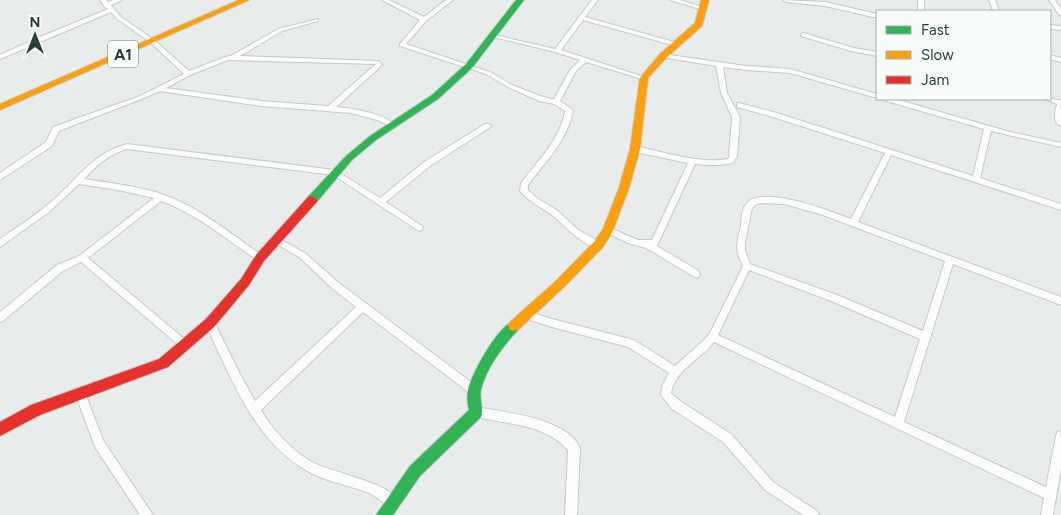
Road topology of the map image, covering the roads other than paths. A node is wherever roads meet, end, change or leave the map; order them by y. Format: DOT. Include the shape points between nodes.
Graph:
graph roads {
  1 [pos="119,0"];
  2 [pos="245,0"];
  3 [pos="385,0"];
  4 [pos="450,0"];
  5 [pos="520,0"];
  6 [pos="595,0"];
  7 [pos="673,0"];
  8 [pos="786,0"];
  9 [pos="1052,0"];
  10 [pos="1061,2"];
  11 [pos="704,4"];
  12 [pos="107,5"];
  13 [pos="1061,14"];
  14 [pos="876,16"];
  15 [pos="583,18"];
  16 [pos="316,20"];
  17 [pos="424,20"];
  18 [pos="492,35"];
  19 [pos="802,35"];
  20 [pos="152,41"];
  21 [pos="676,44"];
  22 [pos="557,51"];
  23 [pos="876,54"];
  24 [pos="663,56"];
  25 [pos="0,57"];
  26 [pos="234,57"];
  27 [pos="585,59"];
  28 [pos="719,64"];
  29 [pos="469,66"];
  30 [pos="188,74"];
  31 [pos="644,78"];
  32 [pos="162,89"];
  33 [pos="876,96"];
  34 [pos="892,100"];
  35 [pos="556,102"];
  36 [pos="1061,103"];
  37 [pos="739,105"];
  38 [pos="0,107"];
  39 [pos="328,110"];
  40 [pos="1061,124"];
  41 [pos="392,125"];
  42 [pos="488,126"];
  43 [pos="988,127"];
  44 [pos="1061,145"];
  45 [pos="635,149"];
  46 [pos="889,152"];
  47 [pos="693,160"];
  48 [pos="335,173"];
  49 [pos="0,177"];
  50 [pos="976,180"];
  51 [pos="78,181"];
  52 [pos="161,197"];
  53 [pos="381,202"];
  54 [pos="1061,207"];
  55 [pos="853,223"];
  56 [pos="419,228"];
  57 [pos="608,230"];
  58 [pos="276,240"];
  59 [pos="0,244"];
  60 [pos="598,245"];
  61 [pos="649,246"];
  62 [pos="82,258"];
  63 [pos="260,258"];
  64 [pos="950,259"];
  65 [pos="747,266"];
  66 [pos="696,274"];
  67 [pos="1061,301"];
  68 [pos="363,306"];
  69 [pos="527,315"];
  70 [pos="0,318"];
  71 [pos="210,323"];
  72 [pos="926,336"];
  73 [pos="712,337"];
  74 [pos="185,345"];
  75 [pos="676,372"];
  76 [pos="475,391"];
  77 [pos="80,393"];
  78 [pos="254,409"];
  79 [pos="476,412"];
  80 [pos="898,425"];
  81 [pos="0,428"];
  82 [pos="1061,436"];
  83 [pos="1050,495"];
  84 [pos="393,502"];
  85 [pos="147,515"];
  86 [pos="384,515"];
  87 [pos="571,515"];
  88 [pos="813,515"];
  89 [pos="1047,515"];
  1 -- 12 [label="street"];
  2 -- 20 [label="main road, A1"];
  3 -- 17 [label="street"];
  4 -- 17 [label="street"];
  5 -- 18 [label="main road"];
  6 -- 15 [label="street"];
  7 -- 11 [label="street"];
  8 -- 14 [label="street" via="825,4"];
  9 -- 10 [label="street"];
  9 -- 13 [label="street"];
  11 -- 21 [label="main road" via="699,24"];
  12 -- 20 [label="street"];
  12 -- 25 [label="street"];
  15 -- 21 [label="street"];
  15 -- 22 [label="street"];
  16 -- 26 [label="street" via="280,30"];
  17 -- 29 [label="street" via="402,45"];
  18 -- 22 [label="street"];
  18 -- 29 [label="main road"];
  19 -- 23 [label="street"];
  20 -- 30 [label="street"];
  20 -- 38 [label="main road, A1"];
  21 -- 24 [label="main road"];
  22 -- 27 [label="street"];
  24 -- 28 [label="street"];
  24 -- 31 [label="main road"];
  26 -- 30 [label="street"];
  26 -- 39 [label="street" via="378,62"];
  27 -- 31 [label="street"];
  27 -- 35 [label="street" via="573,70"];
  28 -- 33 [label="street" via="790,71"];
  28 -- 47 [label="street" via="724,93 736,117 733,156 724,163"];
  29 -- 35 [label="street" via="541,99"];
  29 -- 41 [label="main road" via="434,97"];
  30 -- 32 [label="street"];
  31 -- 45 [label="main road"];
  32 -- 39 [label="street"];
  32 -- 49 [label="street" via="56,129 49,144"];
  34 -- 43 [label="street"];
  35 -- 60 [label="street" via="569,110 568,119 524,185 524,191 574,231"];
  36 -- 40 [label="street" via="1058,116"];
  37 -- 46 [label="street"];
  39 -- 41 [label="street" via="350,110 381,118"];
  41 -- 48 [label="main road"];
  42 -- 53 [label="street" via="427,164"];
  43 -- 44 [label="street"];
  43 -- 50 [label="street"];
  45 -- 47 [label="street"];
  45 -- 57 [label="main road"];
  46 -- 50 [label="street"];
  46 -- 55 [label="street"];
  47 -- 61 [label="street" via="655,243"];
  48 -- 51 [label="street" via="127,146 110,151"];
  48 -- 53 [label="street"];
  48 -- 58 [label="main road"];
  50 -- 54 [label="street"];
  51 -- 52 [label="street"];
  51 -- 59 [label="street" via="54,204"];
  52 -- 62 [label="street"];
  52 -- 63 [label="street" via="184,207"];
  53 -- 56 [label="street"];
  55 -- 64 [label="street"];
  55 -- 65 [label="street" via="784,201 765,199 754,202 748,207 739,249"];
  57 -- 60 [label="main road"];
  57 -- 61 [label="street"];
  58 -- 63 [label="main road"];
  58 -- 68 [label="street" via="302,255"];
  60 -- 69 [label="main road"];
  61 -- 66 [label="street"];
  62 -- 70 [label="street" via="60,268"];
  62 -- 74 [label="street"];
  63 -- 71 [label="main road" via="245,282"];
  64 -- 67 [label="street"];
  64 -- 72 [label="street"];
  65 -- 72 [label="street"];
  65 -- 73 [label="street"];
  68 -- 76 [label="street"];
  68 -- 78 [label="street"];
  69 -- 75 [label="street" via="631,343"];
  69 -- 76 [label="main road" via="505,334"];
  71 -- 74 [label="main road"];
  71 -- 78 [label="street"];
  72 -- 80 [label="street"];
  73 -- 75 [label="street"];
  73 -- 80 [label="street"];
  74 -- 77 [label="main road" via="163,363"];
  75 -- 88 [label="street" via="666,386 666,395 727,438 769,486"];
  76 -- 79 [label="main road"];
  77 -- 81 [label="main road"];
  77 -- 85 [label="street" via="99,443"];
  78 -- 84 [label="street" via="277,440 302,462 324,474 371,488"];
  79 -- 84 [label="main road" via="415,471"];
  79 -- 87 [label="street" via="540,426 568,440 574,448"];
  80 -- 83 [label="street"];
  82 -- 83 [label="street"];
  83 -- 89 [label="street"];
  84 -- 86 [label="main road"];
}
